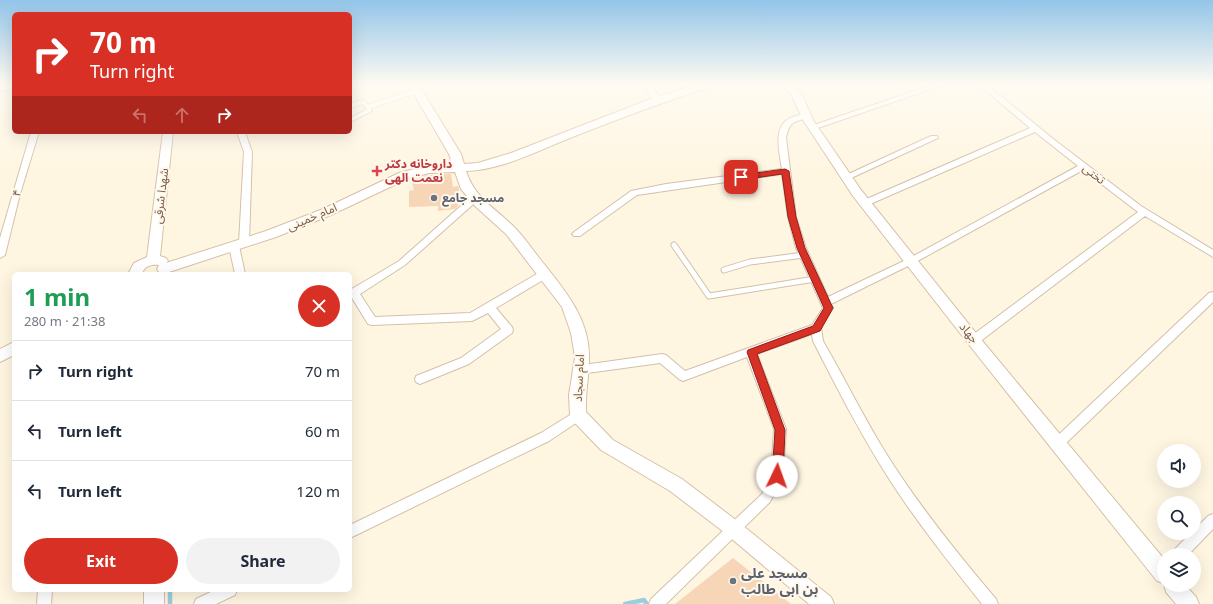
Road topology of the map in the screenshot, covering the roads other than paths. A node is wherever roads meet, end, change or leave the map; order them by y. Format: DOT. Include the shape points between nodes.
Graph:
graph roads {
  1 [pos="367,112"];
  2 [pos="430,112"];
  3 [pos="626,112"];
  4 [pos="805,112"];
  5 [pos="841,112"];
  6 [pos="1015,112"];
  7 [pos="352,119"];
  8 [pos="809,121"];
  9 [pos="1035,129"];
  10 [pos="35,134"];
  11 [pos="168,134"];
  12 [pos="242,134"];
  13 [pos="934,138"];
  14 [pos="1084,166"];
  15 [pos="460,167"];
  16 [pos="785,171"];
  17 [pos="846,177"];
  18 [pos="475,198"];
  19 [pos="865,203"];
  20 [pos="1144,212"];
  21 [pos="577,234"];
  22 [pos="239,245"];
  23 [pos="674,245"];
  24 [pos="1213,254"];
  25 [pos="0,255"];
  26 [pos="804,255"];
  27 [pos="153,260"];
  28 [pos="911,261"];
  29 [pos="724,270"];
  30 [pos="136,272"];
  31 [pos="162,272"];
  32 [pos="240,272"];
  33 [pos="545,274"];
  34 [pos="815,279"];
  35 [pos="352,294"];
  36 [pos="1213,296"];
  37 [pos="826,302"];
  38 [pos="490,308"];
  39 [pos="816,328"];
  40 [pos="974,340"];
  41 [pos="12,349"];
  42 [pos="751,352"];
  43 [pos="0,356"];
  44 [pos="580,369"];
  45 [pos="420,379"];
  46 [pos="578,415"];
  47 [pos="1057,444"];
  48 [pos="1213,520"];
  49 [pos="734,530"];
  50 [pos="352,531"];
  51 [pos="1186,548"];
  52 [pos="1157,564"];
  53 [pos="45,592"];
  54 [pos="154,592"];
  55 [pos="226,592"];
  56 [pos="1179,592"];
  57 [pos="44,604"];
  58 [pos="154,604"];
  59 [pos="201,604"];
  60 [pos="656,604"];
  61 [pos="824,604"];
  62 [pos="991,604"];
  63 [pos="1189,604"];
  1 -- 7 [label="lane"];
  2 -- 15 [label="street, امام سجاد"];
  3 -- 15 [label="street" via="515,156 479,167"];
  4 -- 8 [label="street, جهاد"];
  5 -- 8 [label="street"];
  6 -- 9 [label="street, تختی"];
  8 -- 16 [label="street" via="790,120 784,126 782,138"];
  8 -- 17 [label="street, جهاد"];
  9 -- 14 [label="street, تختی"];
  9 -- 19 [label="street"];
  10 -- 25 [label="street, ۴"];
  11 -- 27 [label="street, شهدا شرقی"];
  12 -- 22 [label="street" via="248,152"];
  13 -- 17 [label="street"];
  14 -- 20 [label="street, تختی"];
  14 -- 28 [label="street"];
  15 -- 18 [label="street, امام سجاد" via="465,186"];
  15 -- 22 [label="street, امام خمینی" via="429,169 403,176 327,212"];
  16 -- 21 [label="street" via="634,193"];
  16 -- 26 [label="street" via="792,217"];
  17 -- 19 [label="street, جهاد"];
  18 -- 33 [label="street, امام سجاد" via="511,231"];
  18 -- 35 [label="street" via="402,263"];
  19 -- 28 [label="street, جهاد"];
  20 -- 24 [label="street, تختی"];
  20 -- 40 [label="street"];
  22 -- 31 [label="street, امام خمینی"];
  22 -- 32 [label="street"];
  23 -- 34 [label="lane" via="709,296"];
  26 -- 29 [label="lane" via="750,262"];
  26 -- 34 [label="street"];
  27 -- 30 [label="street" via="139,266"];
  27 -- 31 [label="street" via="163,262"];
  28 -- 37 [label="street"];
  28 -- 40 [label="street, جهاد"];
  33 -- 38 [label="street"];
  33 -- 44 [label="street, امام سجاد" via="568,305 578,333 582,357"];
  34 -- 37 [label="street"];
  35 -- 38 [label="street" via="372,321 472,316"];
  36 -- 47 [label="street"];
  37 -- 39 [label="street" via="828,308"];
  38 -- 45 [label="street" via="508,330 465,361"];
  39 -- 42 [label="street"];
  39 -- 62 [label="street" via="818,341 870,437 909,499 950,555"];
  40 -- 47 [label="street, جهاد"];
  41 -- 43 [label="street"];
  42 -- 44 [label="street" via="683,376 662,358"];
  42 -- 49 [label="street" via="780,430 777,476 766,498"];
  44 -- 46 [label="street, امام سجاد"];
  46 -- 49 [label="street, امام سجاد" via="607,444 676,485"];
  46 -- 50 [label="street" via="545,437"];
  47 -- 52 [label="street, جهاد"];
  48 -- 51 [label="street"];
  49 -- 60 [label="street"];
  49 -- 61 [label="street, امام سجاد"];
  53 -- 57 [label="street"];
  54 -- 58 [label="street"];
  55 -- 59 [label="street"];
  56 -- 63 [label="street, جهاد"];
}
